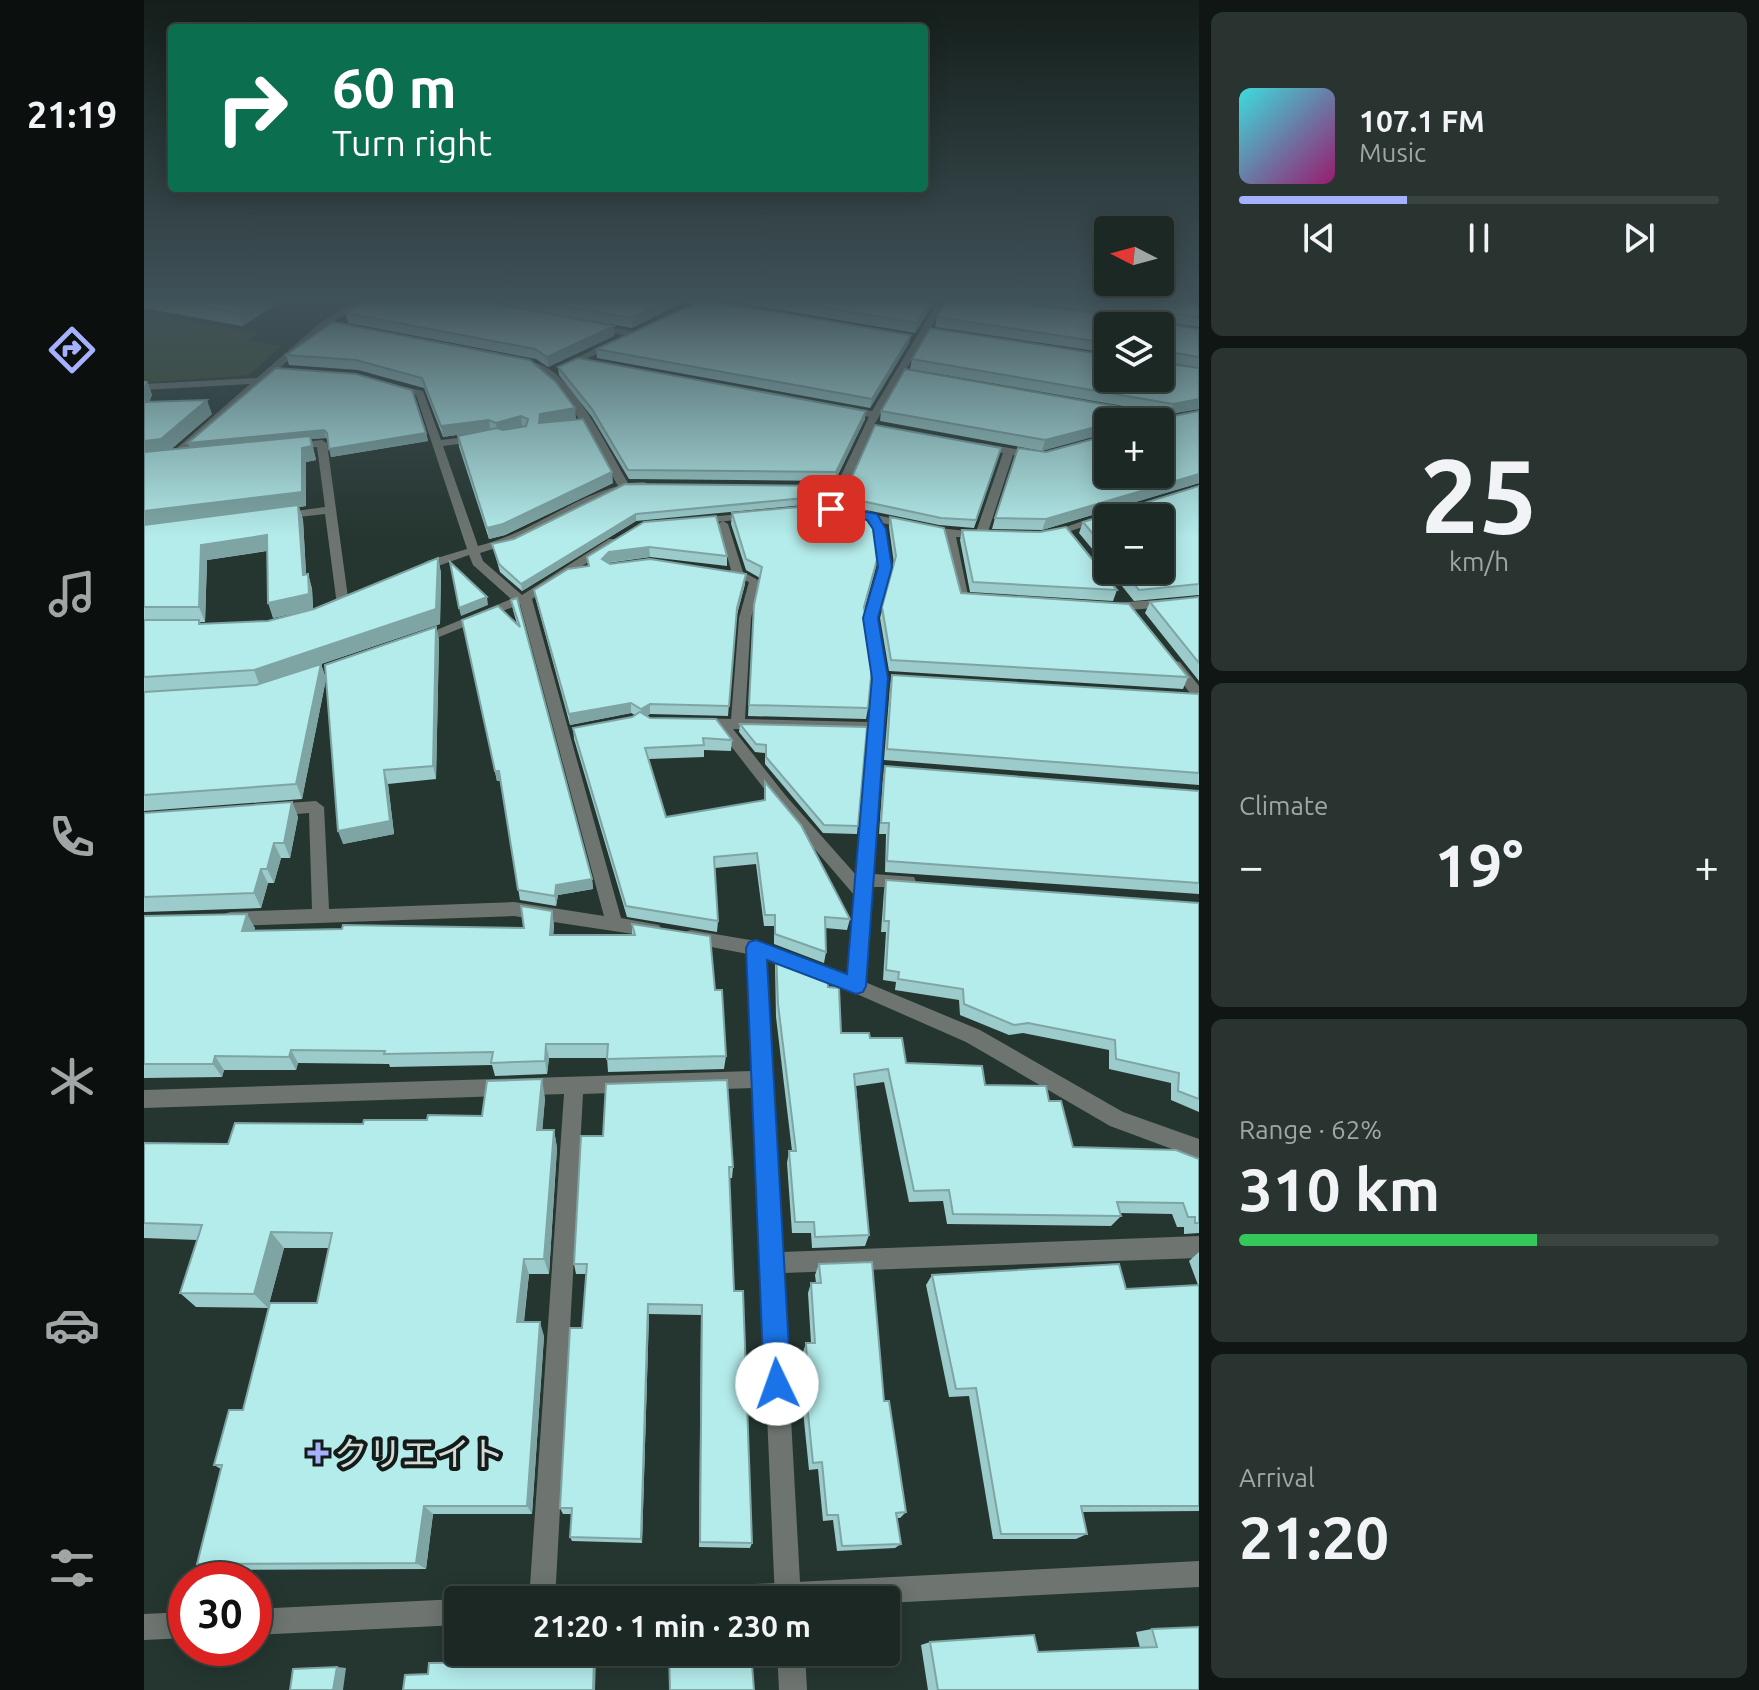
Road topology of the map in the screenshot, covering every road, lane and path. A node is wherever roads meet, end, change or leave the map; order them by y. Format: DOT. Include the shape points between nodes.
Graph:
graph roads {
  1 [pos="554,380"];
  2 [pos="895,380"];
  3 [pos="259,381"];
  4 [pos="383,383"];
  5 [pos="144,387"];
  6 [pos="829,406"];
  7 [pos="873,420"];
  8 [pos="587,423"];
  9 [pos="574,425"];
  10 [pos="885,428"];
  11 [pos="475,439"];
  12 [pos="962,443"];
  13 [pos="438,444"];
  14 [pos="277,448"];
  15 [pos="1009,452"];
  16 [pos="1055,453"];
  17 [pos="201,456"];
  18 [pos="171,459"];
  19 [pos="144,461"];
  20 [pos="623,485"];
  21 [pos="662,485"];
  22 [pos="796,486"];
  23 [pos="841,487"];
  24 [pos="1145,503"];
  25 [pos="831,509"];
  26 [pos="331,510"];
  27 [pos="815,510"];
  28 [pos="768,515"];
  29 [pos="872,517"];
  30 [pos="268,518"];
  31 [pos="688,522"];
  32 [pos="723,524"];
  33 [pos="949,533"];
  34 [pos="627,534"];
  35 [pos="1030,537"];
  36 [pos="474,549"];
  37 [pos="709,571"];
  38 [pos="583,572"];
  39 [pos="561,574"];
  40 [pos="738,574"];
  41 [pos="406,575"];
  42 [pos="522,599"];
  43 [pos="993,600"];
  44 [pos="1199,601"];
  45 [pos="1125,602"];
  46 [pos="343,605"];
  47 [pos="1099,606"];
  48 [pos="745,618"];
  49 [pos="1139,620"];
  50 [pos="403,645"];
  51 [pos="1169,658"];
  52 [pos="1183,696"];
  53 [pos="1199,696"];
  54 [pos="678,722"];
  55 [pos="721,723"];
  56 [pos="738,723"];
  57 [pos="877,727"];
  58 [pos="253,812"];
  59 [pos="922,883"];
  60 [pos="865,888"];
  61 [pos="321,916"];
  62 [pos="218,919"];
  63 [pos="614,923"];
  64 [pos="756,948"];
  65 [pos="856,986"];
  66 [pos="764,1079"];
  67 [pos="574,1085"];
  68 [pos="144,1099"];
  69 [pos="1199,1149"];
  70 [pos="1199,1247"];
  71 [pos="772,1263"];
  72 [pos="1199,1574"];
  73 [pos="543,1586"];
  74 [pos="787,1586"];
  75 [pos="900,1591"];
  76 [pos="444,1613"];
  77 [pos="272,1621"];
  78 [pos="168,1626"];
  79 [pos="144,1627"];
  80 [pos="792,1666"];
  81 [pos="793,1690"];
  1 -- 8 [label="street"];
  2 -- 7 [label="street"];
  3 -- 5 [label="street"];
  3 -- 18 [label="street"];
  4 -- 13 [label="street" via="420,393"];
  6 -- 7 [label="street"];
  7 -- 10 [label="street"];
  7 -- 23 [label="street"];
  8 -- 9 [label="street"];
  8 -- 20 [label="street"];
  11 -- 13 [label="street"];
  12 -- 15 [label="street"];
  13 -- 36 [label="street"];
  14 -- 26 [label="street" via="322,443"];
  15 -- 16 [label="street" via="1042,457"];
  15 -- 33 [label="street" via="987,536"];
  17 -- 18 [label="street"];
  18 -- 19 [label="street"];
  20 -- 21 [label="street"];
  20 -- 36 [label="street" via="510,541"];
  22 -- 23 [label="street"];
  23 -- 25 [label="street"];
  24 -- 35 [label="street" via="1104,515 1072,536"];
  25 -- 27 [label="street"];
  25 -- 29 [label="street"];
  26 -- 30 [label="street"];
  26 -- 46 [label="street"];
  28 -- 31 [label="street"];
  29 -- 33 [label="street"];
  29 -- 57 [label="street" via="880,529 885,567 871,618 888,678"];
  32 -- 40 [label="lane"];
  33 -- 43 [label="street" via="962,598"];
  34 -- 39 [label="street"];
  36 -- 41 [label="street" via="444,556"];
  36 -- 42 [label="street" via="477,562"];
  37 -- 40 [label="lane"];
  38 -- 39 [label="lane"];
  39 -- 42 [label="street"];
  40 -- 48 [label="lane" via="755,581"];
  42 -- 50 [label="street"];
  42 -- 63 [label="street" via="569,732"];
  44 -- 45 [label="street"];
  45 -- 47 [label="street"];
  45 -- 49 [label="street"];
  48 -- 56 [label="street"];
  51 -- 53 [label="street"];
  52 -- 53 [label="street"];
  54 -- 55 [label="street"];
  55 -- 56 [label="street"];
  55 -- 60 [label="street" via="781,800"];
  56 -- 57 [label="street"];
  57 -- 60 [label="street" via="882,769"];
  58 -- 61 [label="street" via="316,807"];
  59 -- 60 [label="street"];
  60 -- 65 [label="street"];
  61 -- 62 [label="street"];
  61 -- 63 [label="street" via="514,909"];
  63 -- 64 [label="street"];
  64 -- 65 [label="street"];
  64 -- 66 [label="street"];
  65 -- 69 [label="street" via="973,1036 1117,1119"];
  66 -- 67 [label="street"];
  66 -- 71 [label="street"];
  67 -- 68 [label="street"];
  67 -- 73 [label="street"];
  70 -- 71 [label="street"];
  71 -- 74 [label="street"];
  72 -- 75 [label="street"];
  76 -- 77 [label="street"];
  78 -- 79 [label="street"];
  80 -- 81 [label="street"];
}
